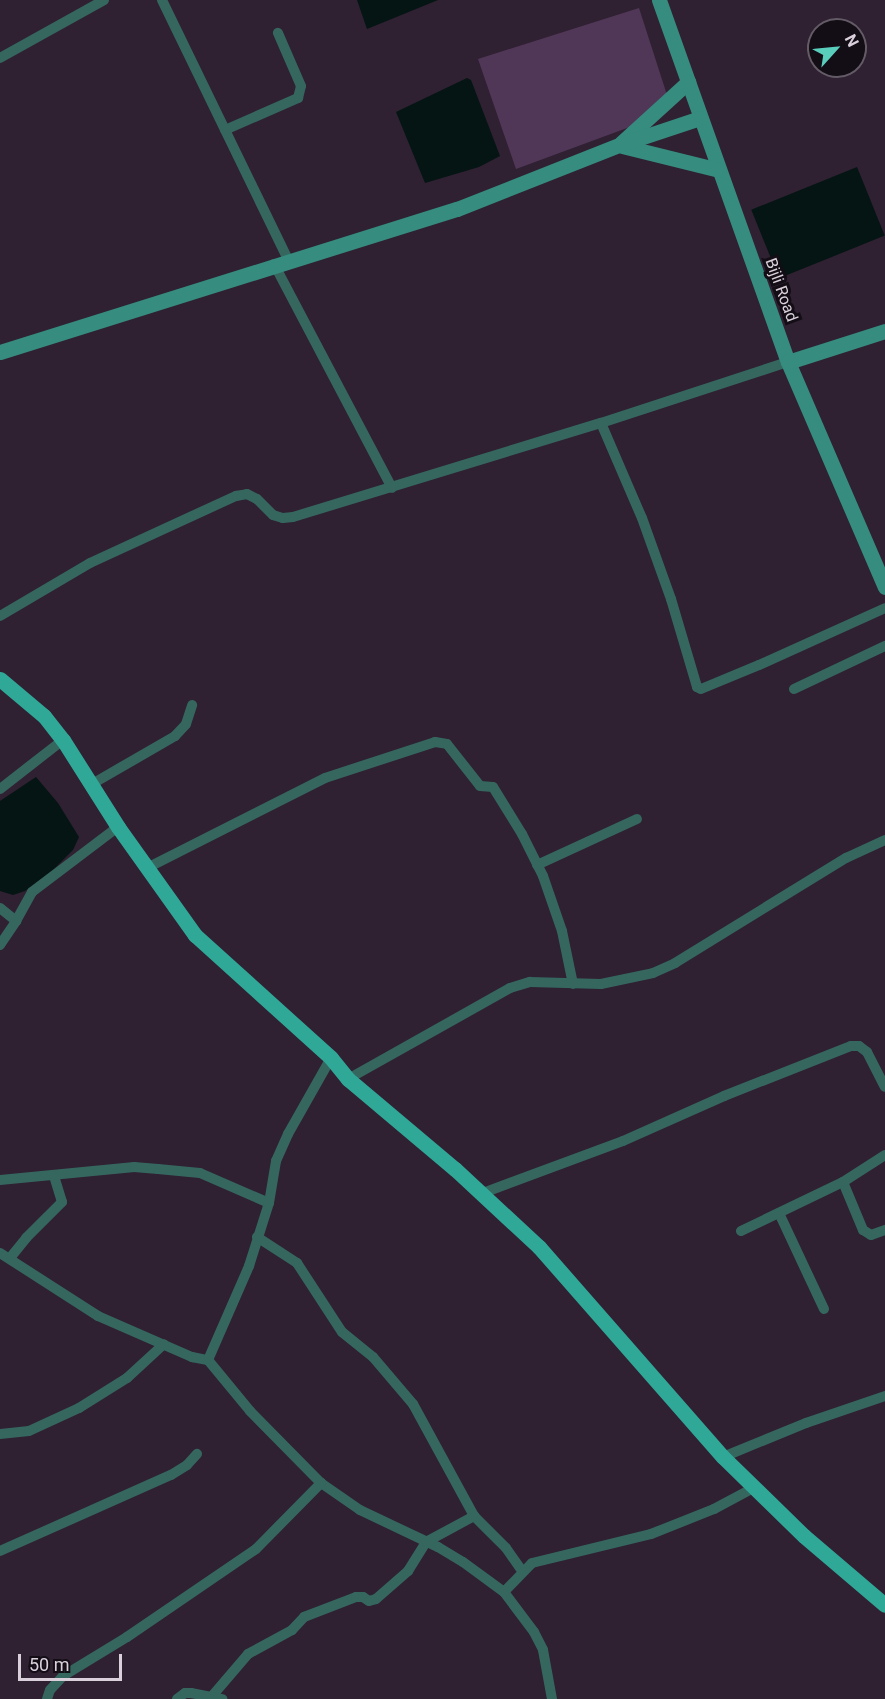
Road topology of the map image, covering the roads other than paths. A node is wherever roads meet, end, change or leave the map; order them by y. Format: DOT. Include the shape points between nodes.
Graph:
graph roads {
  1 [pos="104,0"];
  2 [pos="162,0"];
  3 [pos="659,0"];
  4 [pos="278,33"];
  5 [pos="0,58"];
  6 [pos="688,82"];
  7 [pos="700,118"];
  8 [pos="225,130"];
  9 [pos="619,145"];
  10 [pos="719,170"];
  11 [pos="281,262"];
  12 [pos="885,331"];
  13 [pos="0,352"];
  14 [pos="788,362"];
  15 [pos="601,423"];
  16 [pos="392,488"];
  17 [pos="881,566"];
  18 [pos="885,587"];
  19 [pos="885,608"];
  20 [pos="0,616"];
  21 [pos="885,646"];
  22 [pos="0,679"];
  23 [pos="794,689"];
  24 [pos="192,705"];
  25 [pos="63,740"];
  26 [pos="92,784"];
  27 [pos="0,789"];
  28 [pos="637,819"];
  29 [pos="118,827"];
  30 [pos="885,840"];
  31 [pos="537,865"];
  32 [pos="147,868"];
  33 [pos="0,908"];
  34 [pos="16,921"];
  35 [pos="0,945"];
  36 [pos="573,984"];
  37 [pos="331,1058"];
  38 [pos="348,1079"];
  39 [pos="885,1087"];
  40 [pos="885,1155"];
  41 [pos="54,1176"];
  42 [pos="0,1180"];
  43 [pos="843,1182"];
  44 [pos="483,1193"];
  45 [pos="269,1203"];
  46 [pos="779,1213"];
  47 [pos="885,1230"];
  48 [pos="741,1231"];
  49 [pos="257,1237"];
  50 [pos="5,1256"];
  51 [pos="824,1309"];
  52 [pos="164,1344"];
  53 [pos="208,1360"];
  54 [pos="885,1396"];
  55 [pos="0,1434"];
  56 [pos="197,1454"];
  57 [pos="723,1456"];
  58 [pos="321,1483"];
  59 [pos="755,1487"];
  60 [pos="474,1516"];
  61 [pos="426,1542"];
  62 [pos="0,1551"];
  63 [pos="522,1571"];
  64 [pos="504,1592"];
  65 [pos="885,1605"];
  66 [pos="217,1697"];
  67 [pos="47,1699"];
  68 [pos="177,1699"];
  69 [pos="552,1699"];
  1 -- 5 [label="street"];
  2 -- 8 [label="street"];
  3 -- 6 [label="street, Bijli Road"];
  4 -- 8 [label="street" via="301,86 298,98"];
  6 -- 7 [label="street, Bijli Road"];
  6 -- 9 [label="street"];
  7 -- 9 [label="street"];
  7 -- 10 [label="street, Bijli Road"];
  8 -- 11 [label="street"];
  9 -- 10 [label="street"];
  9 -- 11 [label="street" via="457,209"];
  10 -- 14 [label="street, Bijli Road"];
  11 -- 13 [label="street"];
  11 -- 16 [label="street"];
  12 -- 14 [label="street"];
  14 -- 15 [label="street"];
  14 -- 17 [label="street, Bijli Road"];
  15 -- 16 [label="street"];
  15 -- 19 [label="street" via="646,528 697,687 701,689 759,665"];
  16 -- 20 [label="street" via="283,518 247,494 236,496 90,563"];
  17 -- 18 [label="street, Bijli Road"];
  21 -- 23 [label="street"];
  22 -- 25 [label="main road" via="44,716"];
  24 -- 26 [label="street" via="186,724 175,736"];
  25 -- 26 [label="main road"];
  25 -- 27 [label="street"];
  26 -- 29 [label="main road"];
  28 -- 31 [label="street"];
  29 -- 32 [label="main road"];
  29 -- 34 [label="street" via="32,892"];
  30 -- 36 [label="street" via="846,858 675,963 653,973 602,984"];
  31 -- 32 [label="street" via="493,787 480,786 453,749 435,742 325,778"];
  31 -- 36 [label="street" via="562,931"];
  32 -- 37 [label="main road" via="195,935"];
  33 -- 34 [label="street"];
  34 -- 35 [label="street"];
  36 -- 38 [label="street" via="530,982 510,988"];
  37 -- 38 [label="main road"];
  37 -- 45 [label="street" via="276,1161"];
  38 -- 44 [label="main road"];
  39 -- 44 [label="street" via="867,1052 851,1046 623,1141"];
  40 -- 43 [label="street"];
  41 -- 42 [label="street"];
  41 -- 45 [label="street" via="134,1167 200,1173"];
  41 -- 50 [label="street" via="62,1202"];
  43 -- 46 [label="street"];
  43 -- 47 [label="street" via="863,1230 871,1235"];
  44 -- 57 [label="main road" via="539,1247"];
  45 -- 49 [label="street"];
  46 -- 48 [label="street"];
  46 -- 51 [label="street"];
  49 -- 53 [label="street"];
  49 -- 60 [label="street" via="302,1268 342,1332 373,1357 413,1404"];
  50 -- 52 [label="street" via="98,1316"];
  52 -- 53 [label="street"];
  52 -- 55 [label="street" via="127,1378 79,1408 29,1431"];
  53 -- 58 [label="street" via="250,1411"];
  54 -- 57 [label="street"];
  56 -- 62 [label="street" via="171,1475"];
  57 -- 59 [label="main road"];
  58 -- 61 [label="street" via="360,1510"];
  58 -- 67 [label="street" via="256,1549 63,1676"];
  59 -- 63 [label="street" via="683,1523 532,1563"];
  59 -- 65 [label="main road" via="804,1536"];
  60 -- 61 [label="street"];
  60 -- 63 [label="street" via="506,1548"];
  61 -- 64 [label="street" via="463,1562"];
  61 -- 66 [label="street" via="408,1571 376,1599 356,1597 304,1617 292,1630 248,1654"];
  63 -- 64 [label="street"];
  64 -- 69 [label="street" via="543,1650"];
  66 -- 68 [label="street" via="185,1693"];
}
